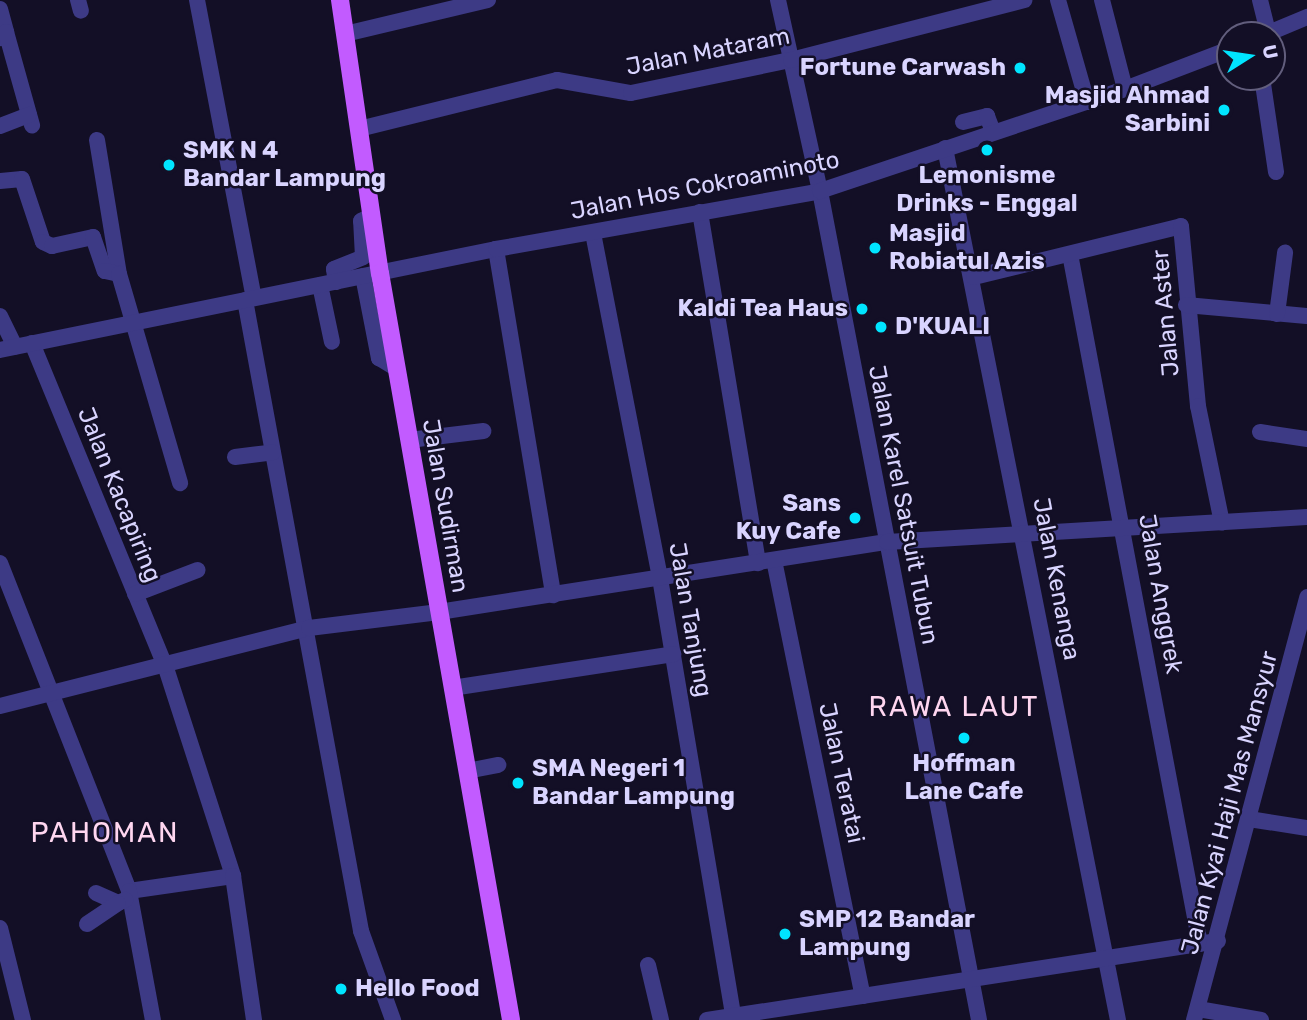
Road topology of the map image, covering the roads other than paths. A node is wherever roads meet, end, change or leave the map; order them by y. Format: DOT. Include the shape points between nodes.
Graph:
graph roads {
  1 [pos="197,0"];
  2 [pos="340,0"];
  3 [pos="488,0"];
  4 [pos="778,0"];
  5 [pos="1024,0"];
  6 [pos="1058,0"];
  7 [pos="1102,0"];
  8 [pos="1260,0"];
  9 [pos="0,9"];
  10 [pos="1307,17"];
  11 [pos="1264,21"];
  12 [pos="1286,26"];
  13 [pos="345,34"];
  14 [pos="3,35"];
  15 [pos="1216,54"];
  16 [pos="791,60"];
  17 [pos="1125,89"];
  18 [pos="1264,91"];
  19 [pos="1087,102"];
  20 [pos="963,122"];
  21 [pos="0,125"];
  22 [pos="359,129"];
  23 [pos="993,132"];
  24 [pos="97,140"];
  25 [pos="945,148"];
  26 [pos="1276,172"];
  27 [pos="0,181"];
  28 [pos="820,191"];
  29 [pos="700,212"];
  30 [pos="371,216"];
  31 [pos="593,233"];
  32 [pos="496,249"];
  33 [pos="1285,253"];
  34 [pos="1069,254"];
  35 [pos="119,274"];
  36 [pos="371,275"];
  37 [pos="974,277"];
  38 [pos="328,284"];
  39 [pos="250,299"];
  40 [pos="1186,305"];
  41 [pos="1277,314"];
  42 [pos="0,316"];
  43 [pos="1307,316"];
  44 [pos="132,323"];
  45 [pos="332,342"];
  46 [pos="32,343"];
  47 [pos="7,348"];
  48 [pos="483,431"];
  49 [pos="1259,432"];
  50 [pos="1307,439"];
  51 [pos="409,440"];
  52 [pos="273,452"];
  53 [pos="235,457"];
  54 [pos="180,483"];
  55 [pos="1307,517"];
  56 [pos="1222,523"];
  57 [pos="1125,528"];
  58 [pos="1025,533"];
  59 [pos="887,542"];
  60 [pos="766,561"];
  61 [pos="0,564"];
  62 [pos="198,570"];
  63 [pos="660,578"];
  64 [pos="135,594"];
  65 [pos="553,595"];
  66 [pos="1307,597"];
  67 [pos="439,612"];
  68 [pos="309,628"];
  69 [pos="673,654"];
  70 [pos="165,665"];
  71 [pos="452,688"];
  72 [pos="53,693"];
  73 [pos="0,706"];
  74 [pos="498,765"];
  75 [pos="467,771"];
  76 [pos="1249,819"];
  77 [pos="1307,828"];
  78 [pos="233,876"];
  79 [pos="96,893"];
  80 [pos="126,897"];
  81 [pos="87,924"];
  82 [pos="0,928"];
  83 [pos="1218,941"];
  84 [pos="1200,944"];
  85 [pos="1105,958"];
  86 [pos="648,965"];
  87 [pos="971,979"];
  88 [pos="863,996"];
  89 [pos="1196,1015"];
  90 [pos="733,1016"];
  91 [pos="23,1020"];
  92 [pos="153,1020"];
  93 [pos="254,1020"];
  94 [pos="393,1020"];
  95 [pos="511,1020"];
  96 [pos="661,1020"];
  97 [pos="707,1020"];
  98 [pos="979,1020"];
  99 [pos="1118,1020"];
  100 [pos="1261,1020"];
  1 -- 39 [label="street"];
  2 -- 13 [label="main road, Jalan Sudirman"];
  3 -- 13 [label="street"];
  4 -- 16 [label="street, Jalan Karel Satsuit Tubun"];
  5 -- 16 [label="street, Jalan Mataram"];
  6 -- 19 [label="street"];
  7 -- 17 [label="street"];
  8 -- 11 [label="street"];
  9 -- 14 [label="street"];
  10 -- 12 [label="street"];
  13 -- 22 [label="main road, Jalan Sudirman"];
  14 -- 21 [label="street" via="31,120"];
  15 -- 17 [label="street, Jalan Hos Cokroaminoto"];
  16 -- 22 [label="street, Jalan Mataram" via="631,93 557,80"];
  16 -- 28 [label="street, Jalan Karel Satsuit Tubun"];
  17 -- 19 [label="street, Jalan Hos Cokroaminoto"];
  18 -- 26 [label="street"];
  19 -- 23 [label="street, Jalan Hos Cokroaminoto"];
  20 -- 23 [label="street" via="987,116"];
  22 -- 30 [label="main road, Jalan Sudirman"];
  23 -- 25 [label="street, Jalan Hos Cokroaminoto"];
  24 -- 35 [label="street"];
  25 -- 28 [label="street, Jalan Hos Cokroaminoto"];
  25 -- 37 [label="street, Jalan Kenanga"];
  27 -- 35 [label="street" via="22,179 43,242 52,246 93,237 104,271"];
  28 -- 29 [label="street, Jalan Hos Cokroaminoto"];
  28 -- 59 [label="street, Jalan Karel Satsuit Tubun"];
  29 -- 31 [label="street, Jalan Hos Cokroaminoto"];
  29 -- 60 [label="street, Jalan Teratai"];
  30 -- 36 [label="main road, Jalan Sudirman"];
  30 -- 38 [label="street" via="361,221 363,257 334,269"];
  31 -- 32 [label="street, Jalan Hos Cokroaminoto"];
  31 -- 63 [label="street, Jalan Tanjung"];
  32 -- 36 [label="street, Jalan Hos Cokroaminoto"];
  32 -- 65 [label="street"];
  33 -- 41 [label="street"];
  34 -- 37 [label="street, Jalan Aster"];
  34 -- 40 [label="street, Jalan Aster" via="1178,225"];
  34 -- 57 [label="street, Jalan Anggrek"];
  35 -- 44 [label="street"];
  36 -- 38 [label="street, Jalan Hos Cokroaminoto"];
  36 -- 51 [label="main road, Jalan Sudirman" via="397,369"];
  37 -- 58 [label="street, Jalan Kenanga"];
  38 -- 39 [label="street, Jalan Hos Cokroaminoto"];
  38 -- 45 [label="street"];
  39 -- 44 [label="street, Jalan Hos Cokroaminoto"];
  39 -- 52 [label="street"];
  40 -- 41 [label="street"];
  40 -- 56 [label="street, Jalan Aster" via="1198,406"];
  41 -- 43 [label="street"];
  42 -- 47 [label="street"];
  44 -- 46 [label="street, Jalan Hos Cokroaminoto"];
  44 -- 54 [label="street"];
  46 -- 47 [label="street, Jalan Hos Cokroaminoto"];
  46 -- 64 [label="street, Jalan Kacapiring"];
  48 -- 51 [label="street"];
  49 -- 50 [label="street"];
  51 -- 67 [label="main road, Jalan Sudirman"];
  52 -- 53 [label="street"];
  52 -- 68 [label="street"];
  55 -- 56 [label="street"];
  56 -- 57 [label="street"];
  57 -- 58 [label="street"];
  57 -- 84 [label="street, Jalan Anggrek"];
  58 -- 59 [label="street"];
  58 -- 85 [label="street, Jalan Kenanga"];
  59 -- 60 [label="street"];
  59 -- 87 [label="street, Jalan Karel Satsuit Tubun"];
  60 -- 63 [label="street"];
  60 -- 88 [label="street, Jalan Teratai"];
  61 -- 72 [label="street"];
  62 -- 64 [label="street"];
  63 -- 65 [label="street"];
  63 -- 69 [label="street, Jalan Tanjung"];
  64 -- 70 [label="street, Jalan Kacapiring"];
  65 -- 67 [label="street"];
  66 -- 76 [label="street, Jalan Kyai Haji Mas Mansyur"];
  67 -- 68 [label="street"];
  67 -- 71 [label="main road, Jalan Sudirman"];
  68 -- 70 [label="street"];
  68 -- 94 [label="street" via="361,931"];
  69 -- 71 [label="street"];
  69 -- 90 [label="street, Jalan Tanjung"];
  70 -- 72 [label="street"];
  70 -- 78 [label="street, Jalan Kacapiring"];
  71 -- 75 [label="main road, Jalan Sudirman"];
  72 -- 73 [label="street"];
  72 -- 80 [label="street"];
  74 -- 75 [label="street"];
  75 -- 95 [label="main road, Jalan Sudirman"];
  76 -- 77 [label="street"];
  76 -- 83 [label="street, Jalan Kyai Haji Mas Mansyur"];
  78 -- 80 [label="street"];
  78 -- 93 [label="street, Jalan Kacapiring"];
  79 -- 80 [label="street"];
  80 -- 81 [label="street"];
  80 -- 92 [label="street"];
  82 -- 91 [label="street"];
  83 -- 84 [label="street"];
  83 -- 89 [label="street, Jalan Kyai Haji Mas Mansyur"];
  84 -- 85 [label="street"];
  85 -- 87 [label="street"];
  85 -- 99 [label="street, Jalan Kenanga"];
  86 -- 96 [label="street"];
  87 -- 88 [label="street"];
  87 -- 98 [label="street, Jalan Karel Satsuit Tubun"];
  88 -- 90 [label="street"];
  89 -- 100 [label="street"];
  90 -- 97 [label="street"];
}
